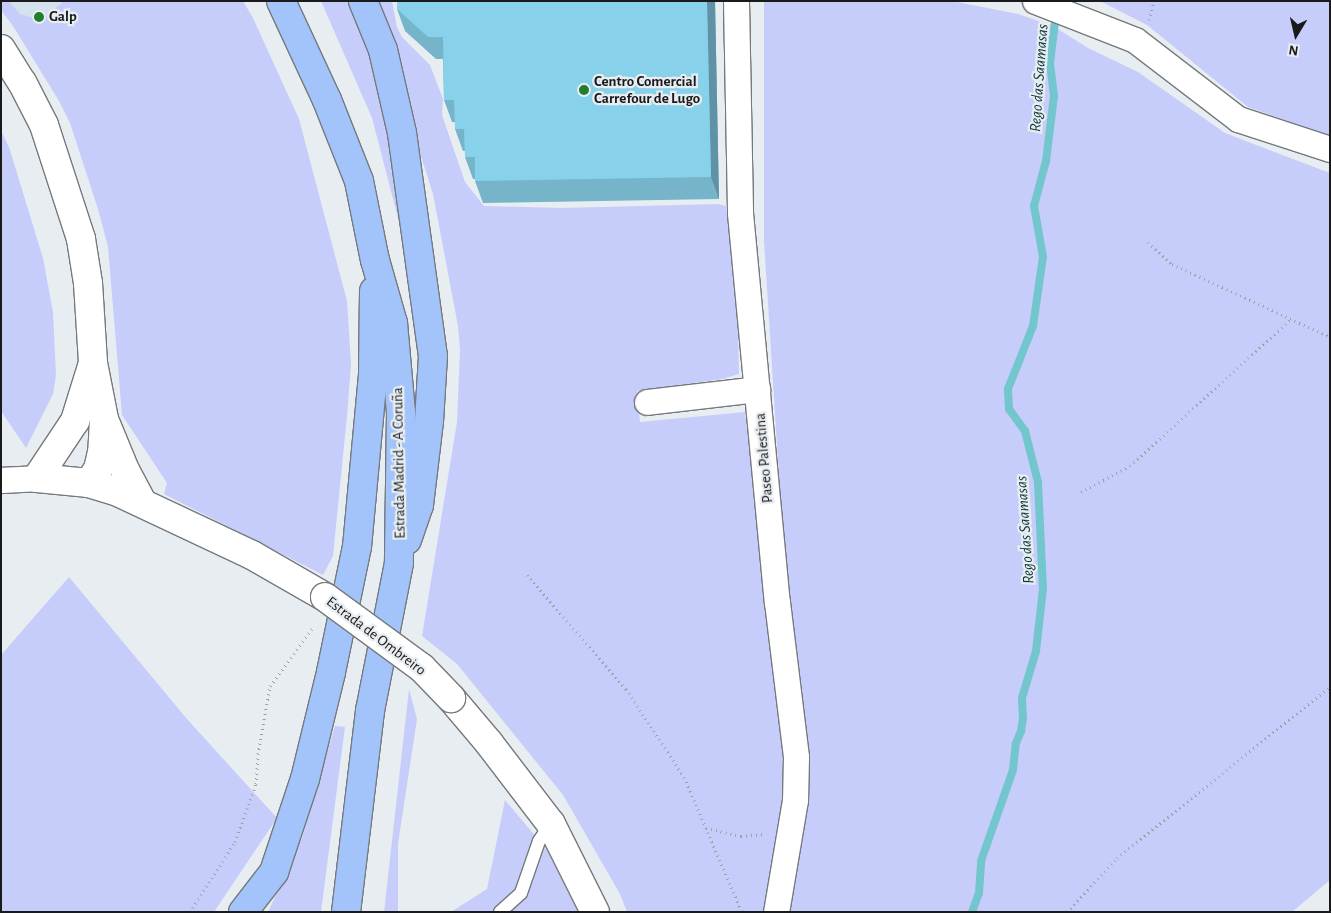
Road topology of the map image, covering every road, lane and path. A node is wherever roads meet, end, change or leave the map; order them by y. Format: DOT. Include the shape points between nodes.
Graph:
graph roads {
  1 [pos="281,1"];
  2 [pos="364,1"];
  3 [pos="736,1"];
  4 [pos="1035,1"];
  5 [pos="1154,1"];
  6 [pos="1147,26"];
  7 [pos="1,49"];
  8 [pos="1330,149"];
  9 [pos="1148,242"];
  10 [pos="374,260"];
  11 [pos="1291,319"];
  12 [pos="1330,336"];
  13 [pos="93,363"];
  14 [pos="757,389"];
  15 [pos="646,402"];
  16 [pos="104,419"];
  17 [pos="75,421"];
  18 [pos="37,478"];
  19 [pos="1,480"];
  20 [pos="85,482"];
  21 [pos="1081,492"];
  22 [pos="142,502"];
  23 [pos="399,563"];
  24 [pos="526,575"];
  25 [pos="321,608"];
  26 [pos="1330,687"];
  27 [pos="551,824"];
  28 [pos="706,828"];
  29 [pos="791,829"];
  30 [pos="190,912"];
  31 [pos="243,912"];
  32 [pos="346,912"];
  33 [pos="500,912"];
  34 [pos="596,912"];
  35 [pos="742,912"];
  36 [pos="776,912"];
  37 [pos="1067,912"];
  1 -- 10 [label="highway, Estrada Madrid - A Coruña" via="359,181"];
  2 -- 23 [label="highway" via="383,50 402,133 433,356 420,505"];
  3 -- 14 [label="street, Paseo Palestina" via="740,213"];
  4 -- 8 [label="street" via="1134,40 1238,119"];
  5 -- 6 [label="path"];
  7 -- 13 [label="street" via="44,126 82,239"];
  9 -- 11 [label="path" via="1172,264"];
  10 -- 23 [label="highway, Estrada Madrid - A Coruña" via="393,323 401,412"];
  10 -- 31 [label="highway" via="374,374 357,547 305,779 274,872"];
  11 -- 12 [label="path"];
  11 -- 21 [label="path" via="1130,466"];
  13 -- 16 [label="street"];
  13 -- 17 [label="street"];
  14 -- 15 [label="street"];
  14 -- 29 [label="street, Paseo Palestina" via="796,758"];
  16 -- 20 [label="street" via="98,469"];
  16 -- 22 [label="street"];
  17 -- 18 [label="street"];
  17 -- 20 [label="street" via="75,464"];
  18 -- 19 [label="street"];
  18 -- 20 [label="street, Estrada de Ombreiro"];
  20 -- 22 [label="street, Estrada de Ombreiro"];
  22 -- 25 [label="street, Estrada de Ombreiro" via="252,555"];
  23 -- 32 [label="highway, Estrada Madrid - A Coruña" via="370,711"];
  24 -- 28 [label="path" via="626,689 684,777"];
  25 -- 27 [label="street, Estrada de Ombreiro, bridge" via="422,668 489,743"];
  25 -- 30 [label="path" via="270,686 256,784 250,801 235,842"];
  26 -- 37 [label="path" via="1117,858"];
  27 -- 33 [label="lane" via="539,841 521,893"];
  27 -- 34 [label="street, Estrada de Ombreiro"];
  28 -- 29 [label="path" via="741,836"];
  28 -- 35 [label="path"];
  29 -- 36 [label="street, Paseo Palestina"];
}
